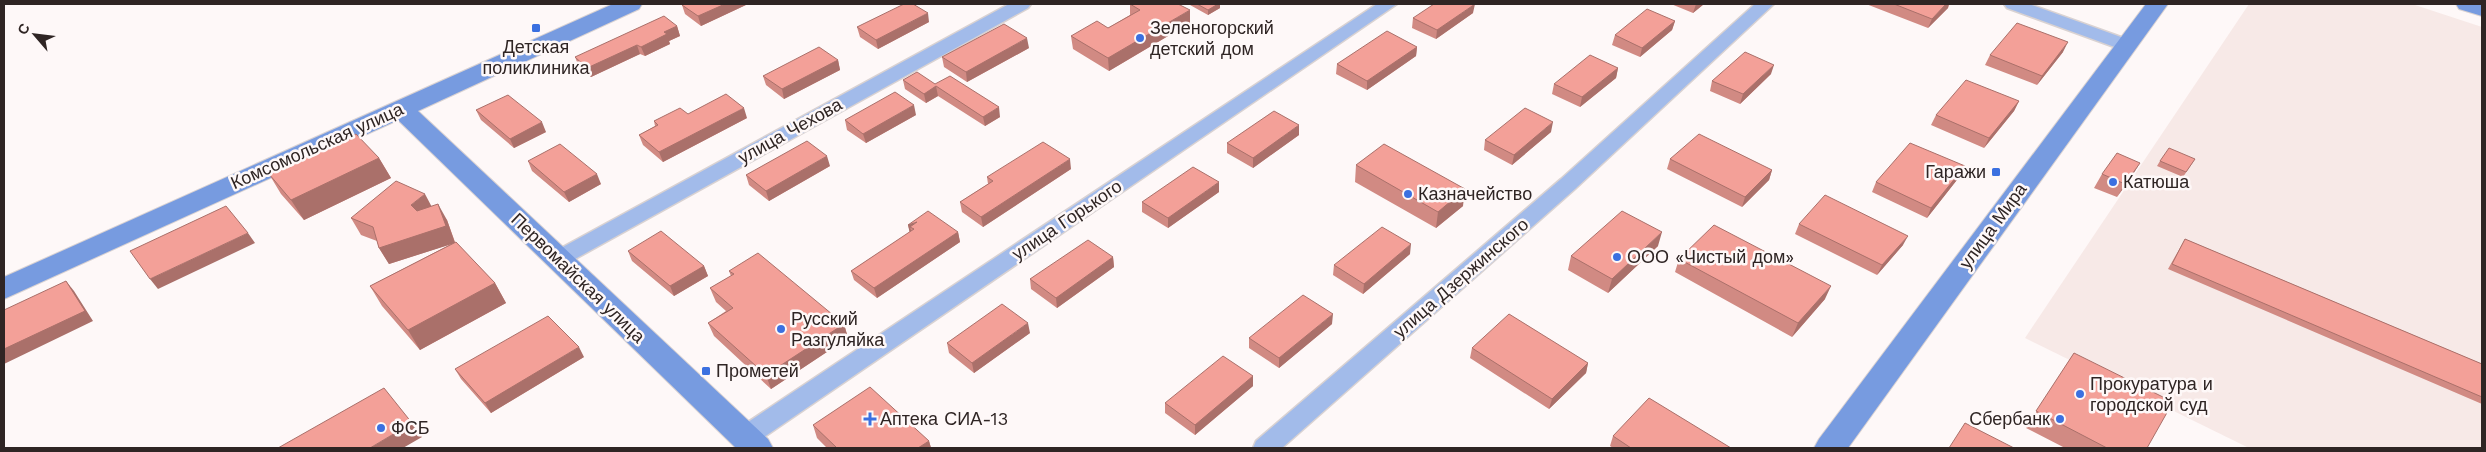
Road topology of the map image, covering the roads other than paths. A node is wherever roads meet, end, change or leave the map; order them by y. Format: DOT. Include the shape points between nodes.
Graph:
graph roads {
  1 [pos="631,4"];
  2 [pos="1022,4"];
  3 [pos="1388,4"];
  4 [pos="1765,4"];
  5 [pos="2013,4"];
  6 [pos="2157,4"];
  7 [pos="2467,4"];
  8 [pos="2482,9"];
  9 [pos="2126,45"];
  10 [pos="400,108"];
  11 [pos="558,259"];
  12 [pos="4,289"];
  13 [pos="751,443"];
  14 [pos="1265,448"];
  15 [pos="1830,448"];
  1 -- 10 [label="street, Комсомольская улица"];
  2 -- 11 [label="street, улица Чехова"];
  3 -- 13 [label="street, улица Горького"];
  4 -- 14 [label="street, улица Дзержинского" via="1568,184"];
  5 -- 9 [label="street"];
  6 -- 9 [label="street, улица Мира"];
  7 -- 8 [label="street"];
  9 -- 15 [label="street, улица Мира"];
  10 -- 11 [label="street, Первомайская улица"];
  10 -- 12 [label="street, Комсомольская улица"];
  11 -- 13 [label="street, Первомайская улица"];
}
